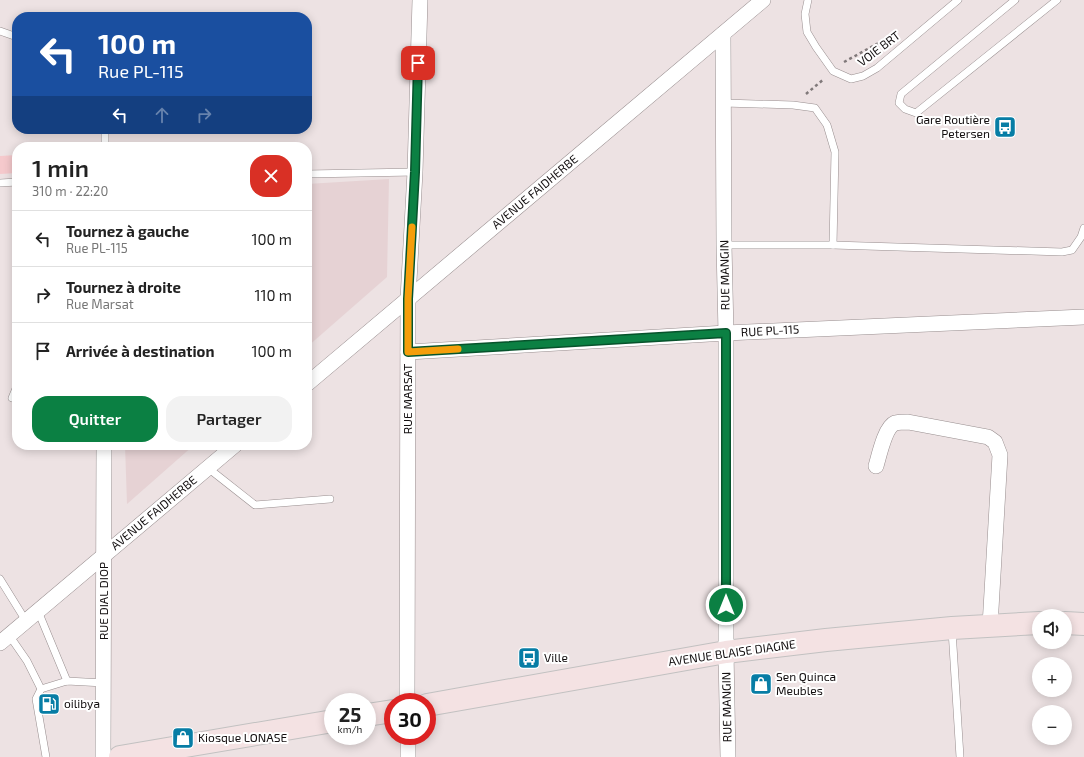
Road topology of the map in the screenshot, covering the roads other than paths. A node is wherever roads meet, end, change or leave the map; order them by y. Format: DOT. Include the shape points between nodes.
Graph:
graph roads {
  1 [pos="420,0"];
  2 [pos="763,0"];
  3 [pos="808,0"];
  4 [pos="958,0"];
  5 [pos="1015,0"];
  6 [pos="1057,0"];
  7 [pos="0,31"];
  8 [pos="723,34"];
  9 [pos="12,35"];
  10 [pos="724,103"];
  11 [pos="415,172"];
  12 [pos="312,174"];
  13 [pos="12,182"];
  14 [pos="0,183"];
  15 [pos="1084,228"];
  16 [pos="724,245"];
  17 [pos="834,245"];
  18 [pos="408,299"];
  19 [pos="1084,317"];
  20 [pos="726,333"];
  21 [pos="408,352"];
  22 [pos="312,380"];
  23 [pos="104,450"];
  24 [pos="229,450"];
  25 [pos="876,466"];
  26 [pos="208,468"];
  27 [pos="330,499"];
  28 [pos="104,555"];
  29 [pos="0,579"];
  30 [pos="38,611"];
  31 [pos="26,621"];
  32 [pos="1032,623"];
  33 [pos="1072,623"];
  34 [pos="1084,624"];
  35 [pos="990,626"];
  36 [pos="952,628"];
  37 [pos="5,639"];
  38 [pos="726,652"];
  39 [pos="67,681"];
  40 [pos="104,683"];
  41 [pos="41,689"];
  42 [pos="407,693"];
  43 [pos="436,703"];
  44 [pos="324,723"];
  45 [pos="408,745"];
  46 [pos="46,757"];
  47 [pos="103,757"];
  48 [pos="120,757"];
  49 [pos="408,757"];
  50 [pos="728,757"];
  51 [pos="960,757"];
  1 -- 11 [label="street, RUE MARSAT"];
  2 -- 8 [label="street, AVENUE FAIDHERBE"];
  3 -- 4 [label="lane, VOIE BRT" via="805,14 808,32 816,47 833,71 851,79 877,68"];
  5 -- 6 [label="lane" via="904,90 900,94 899,103 905,109 916,113"];
  7 -- 9 [label="lane"];
  8 -- 10 [label="street, RUE MANGIN"];
  8 -- 18 [label="street, AVENUE FAIDHERBE"];
  10 -- 16 [label="street, RUE MANGIN"];
  10 -- 17 [label="lane" via="815,108 827,125 835,152"];
  11 -- 12 [label="lane"];
  11 -- 18 [label="street, RUE MARSAT"];
  13 -- 14 [label="lane"];
  15 -- 17 [label="lane" via="1072,250 1062,252"];
  16 -- 17 [label="lane"];
  16 -- 20 [label="street, RUE MANGIN"];
  18 -- 21 [label="street, RUE MARSAT"];
  18 -- 22 [label="street, AVENUE FAIDHERBE"];
  19 -- 20 [label="street, RUE PL-115"];
  20 -- 21 [label="street, RUE PL-115"];
  20 -- 38 [label="street, RUE MANGIN"];
  21 -- 42 [label="street, RUE MARSAT"];
  23 -- 28 [label="street, RUE DIAL DIOP"];
  24 -- 26 [label="street, AVENUE FAIDHERBE"];
  25 -- 35 [label="street" via="886,434 890,426 896,423 908,422 988,437 995,442 1000,455"];
  26 -- 27 [label="lane" via="255,505"];
  26 -- 28 [label="street, AVENUE FAIDHERBE"];
  28 -- 30 [label="street, AVENUE FAIDHERBE"];
  28 -- 40 [label="street, RUE DIAL DIOP"];
  29 -- 31 [label="lane"];
  30 -- 31 [label="street, AVENUE FAIDHERBE"];
  30 -- 39 [label="lane"];
  31 -- 37 [label="street, AVENUE FAIDHERBE"];
  32 -- 35 [label="main road, AVENUE BLAISE DIAGNE"];
  33 -- 34 [label="main road"];
  35 -- 36 [label="main road, AVENUE BLAISE DIAGNE"];
  36 -- 38 [label="main road, AVENUE BLAISE DIAGNE"];
  36 -- 51 [label="lane"];
  37 -- 41 [label="lane" via="27,661"];
  38 -- 43 [label="main road, AVENUE BLAISE DIAGNE"];
  38 -- 50 [label="street, RUE MANGIN"];
  39 -- 40 [label="lane"];
  39 -- 41 [label="lane"];
  40 -- 47 [label="street, RUE DIAL DIOP"];
  41 -- 46 [label="lane" via="36,699"];
  44 -- 48 [label="main road"];
  45 -- 49 [label="street"];
}
